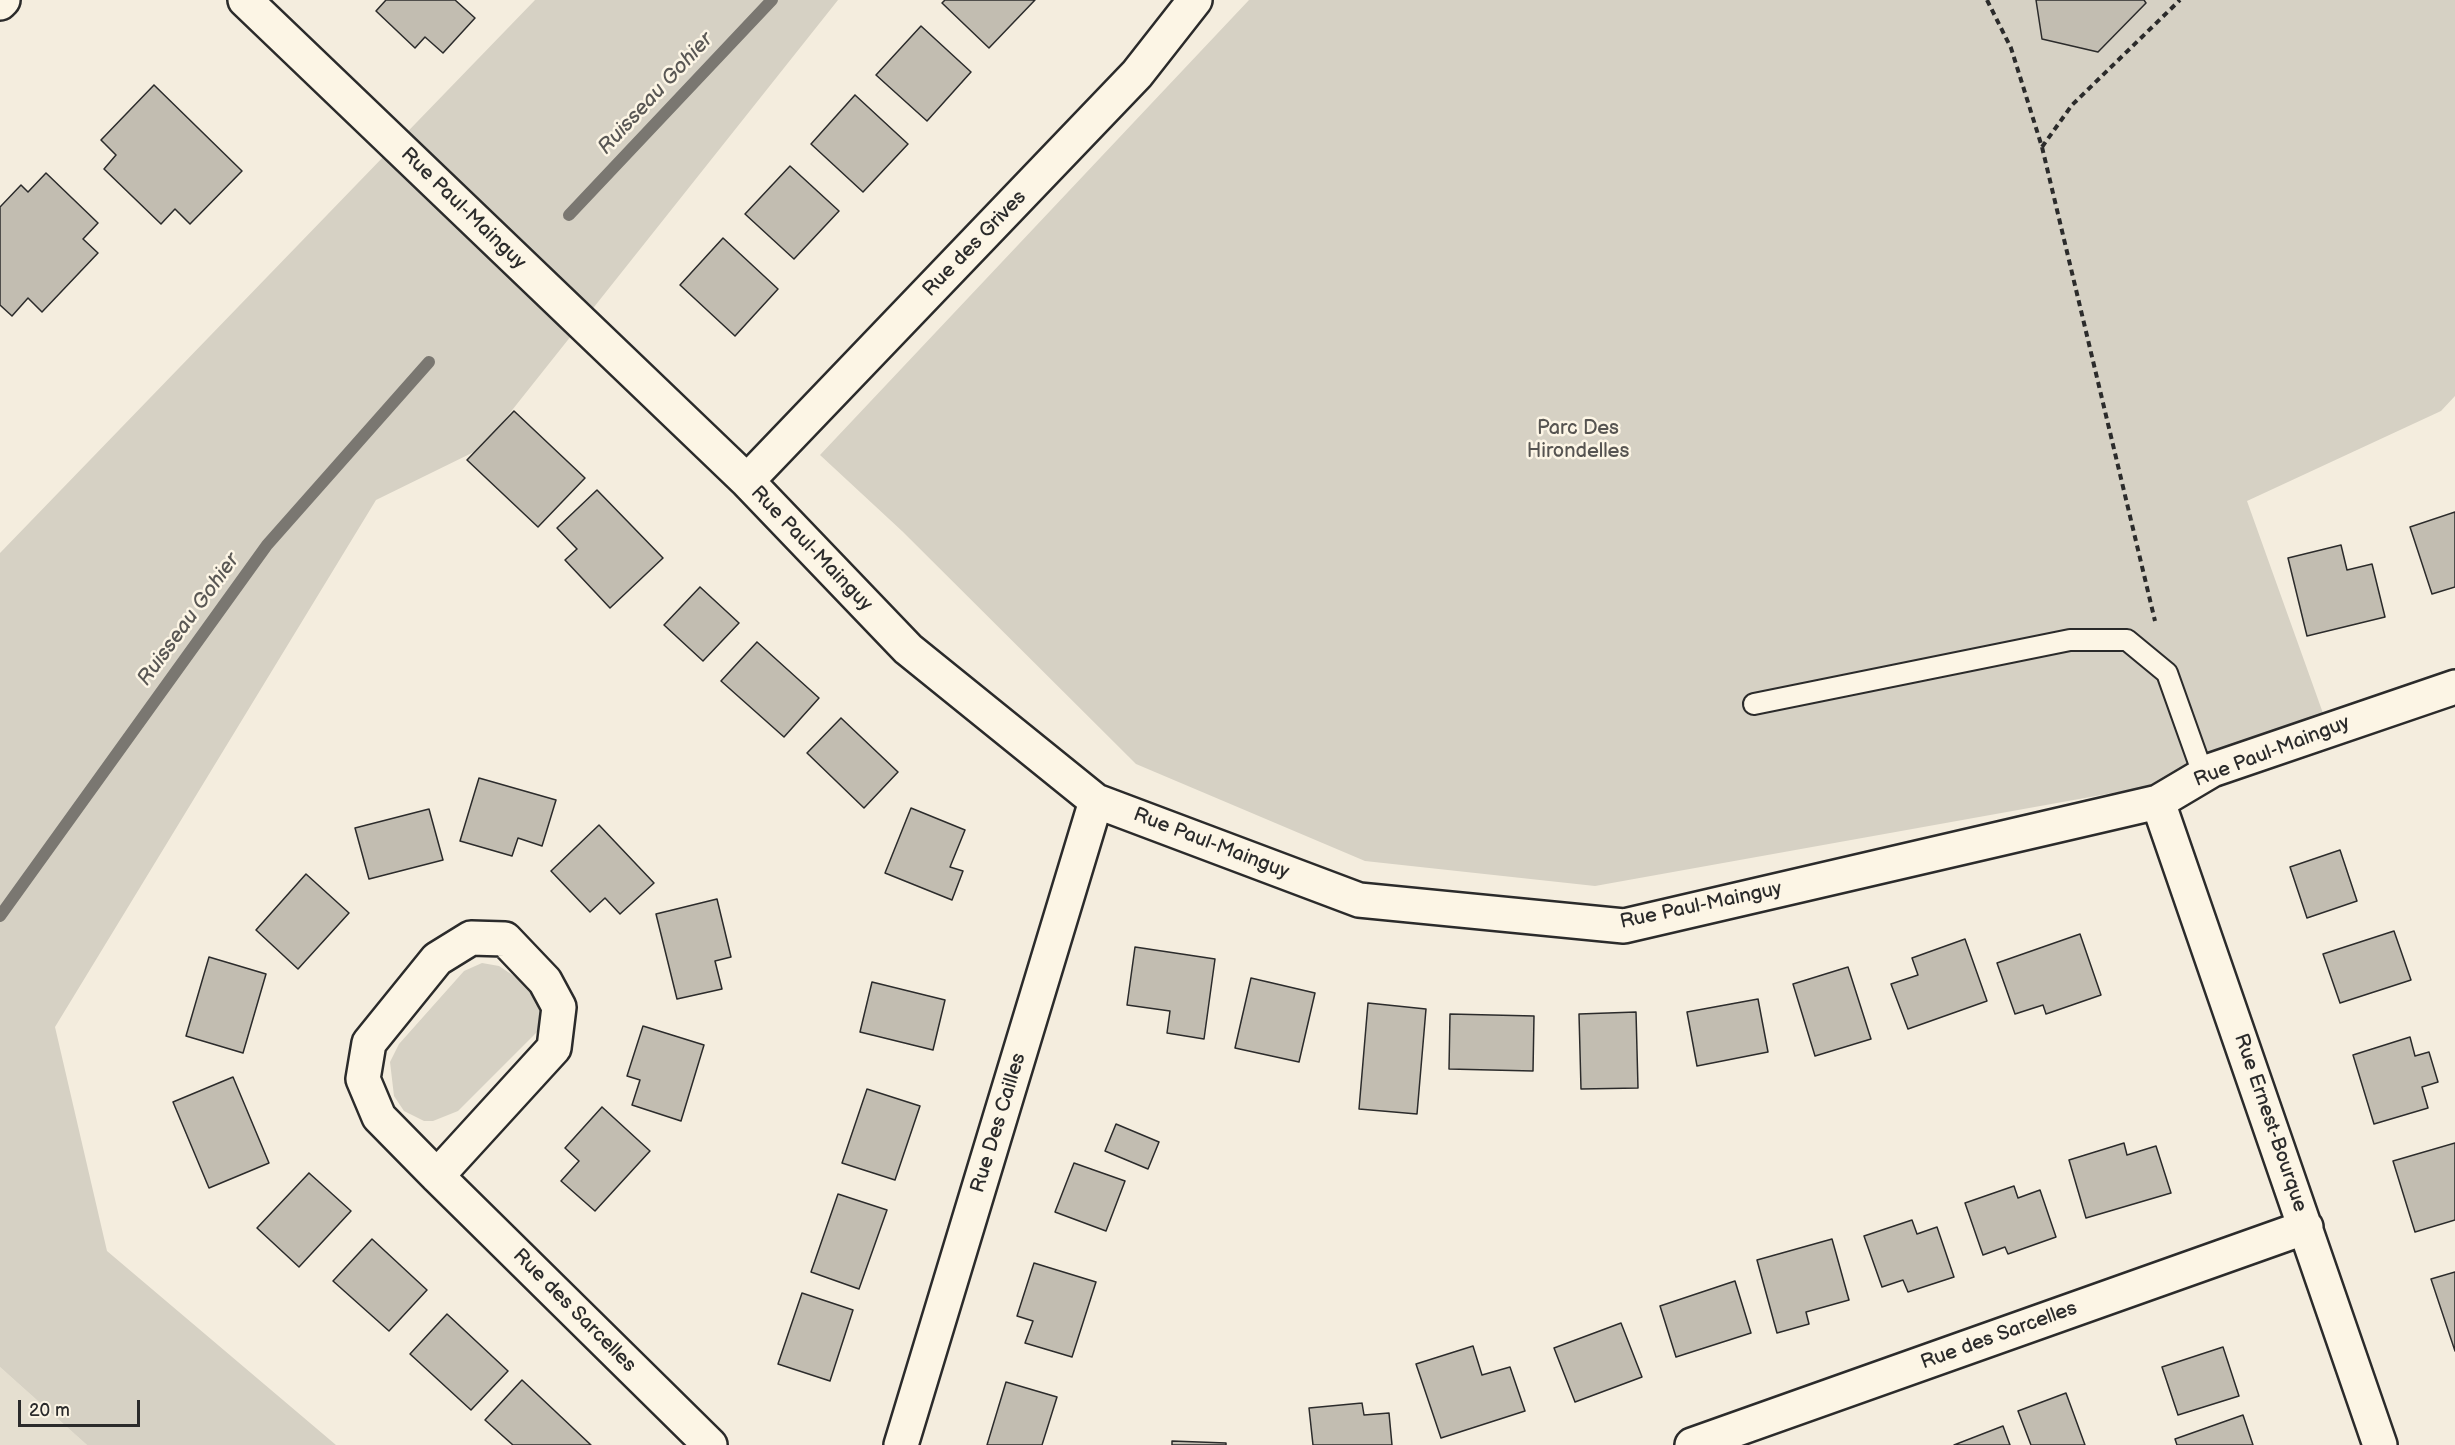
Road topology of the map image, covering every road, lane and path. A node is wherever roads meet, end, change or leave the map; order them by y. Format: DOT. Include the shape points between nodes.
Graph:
graph roads {
  1 [pos="245,0"];
  2 [pos="1195,0"];
  3 [pos="1987,0"];
  4 [pos="2180,0"];
  5 [pos="2042,147"];
  6 [pos="747,481"];
  7 [pos="2167,674"];
  8 [pos="2455,687"];
  9 [pos="1754,704"];
  10 [pos="2204,774"];
  11 [pos="1096,801"];
  12 [pos="2158,802"];
  13 [pos="437,1176"];
  14 [pos="2306,1227"];
  15 [pos="710,1445"];
  16 [pos="901,1445"];
  17 [pos="1692,1445"];
  18 [pos="2380,1445"];
  1 -- 6 [label="street, Rue Paul-Mainguy"];
  2 -- 6 [label="street, Rue des Grives" via="1137,75"];
  3 -- 5 [label="path" via="2011,48"];
  4 -- 5 [label="path" via="2072,105"];
  5 -- 7 [label="path"];
  6 -- 11 [label="street, Rue Paul-Mainguy" via="908,649"];
  7 -- 9 [label="lane" via="2127,640 2070,640"];
  7 -- 10 [label="lane"];
  8 -- 10 [label="street, Rue Paul-Mainguy"];
  10 -- 12 [label="street, Rue Paul-Mainguy"];
  11 -- 12 [label="street, Rue Paul-Mainguy" via="1359,900 1623,926"];
  11 -- 16 [label="street, Rue Des Cailles"];
  12 -- 14 [label="street, Rue Ernest-Bourque"];
  13 -- 13 [label="street, Rue des Sarcelles" via="379,1117 363,1079 369,1043 437,959 471,938 505,939 545,981 559,1007 554,1047"];
  13 -- 15 [label="street, Rue des Sarcelles"];
  14 -- 17 [label="street, Rue des Sarcelles"];
  14 -- 18 [label="street, Rue Ernest-Bourque"];
}
